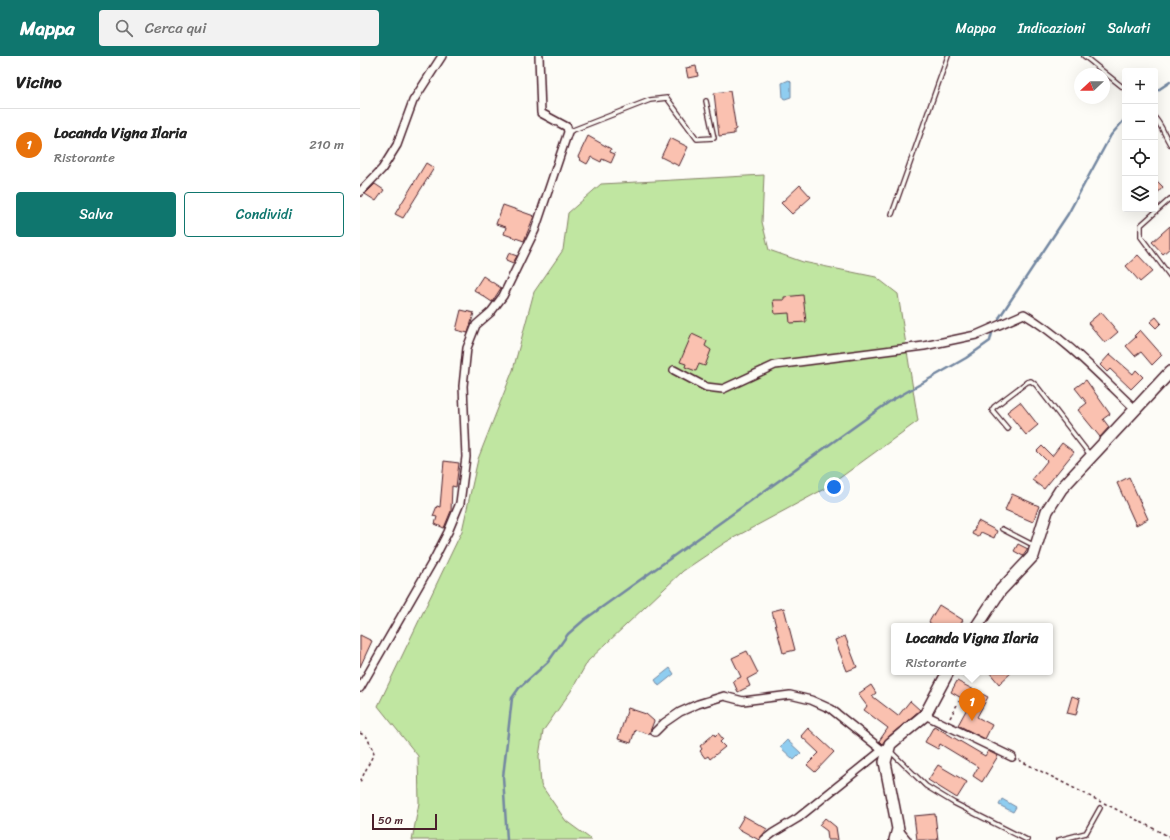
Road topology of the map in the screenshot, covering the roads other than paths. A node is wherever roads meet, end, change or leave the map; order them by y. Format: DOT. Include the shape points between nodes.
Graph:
graph roads {
  1 [pos="442,56"];
  2 [pos="538,56"];
  3 [pos="948,56"];
  4 [pos="1084,56"];
  5 [pos="1122,87"];
  6 [pos="706,101"];
  7 [pos="1158,121"];
  8 [pos="568,132"];
  9 [pos="1170,144"];
  10 [pos="360,192"];
  11 [pos="1170,199"];
  12 [pos="892,214"];
  13 [pos="1170,276"];
  14 [pos="674,370"];
  15 [pos="1170,372"];
  16 [pos="1135,410"];
  17 [pos="1008,429"];
  18 [pos="1091,456"];
  19 [pos="1002,529"];
  20 [pos="1036,546"];
  21 [pos="979,623"];
  22 [pos="946,675"];
  23 [pos="360,688"];
  24 [pos="925,715"];
  25 [pos="655,732"];
  26 [pos="887,748"];
  27 [pos="1012,757"];
  28 [pos="1100,808"];
  29 [pos="896,835"];
  30 [pos="764,840"];
  31 [pos="907,840"];
  32 [pos="1027,840"];
  33 [pos="1059,840"];
  1 -- 10 [label="street" via="413,101 397,146 382,169"];
  2 -- 8 [label="street" via="541,113 567,127"];
  3 -- 12 [label="lane"];
  4 -- 5 [label="lane"];
  6 -- 8 [label="lane" via="714,138 707,140 697,139 666,98 650,100"];
  7 -- 9 [label="lane"];
  8 -- 23 [label="street" via="535,230 503,296 491,312 476,325 467,348 463,386 466,457 460,503 433,561"];
  11 -- 13 [label="lane" via="1141,225 1140,231 1141,237"];
  14 -- 16 [label="street" via="706,388 724,389 774,365 924,346 976,335 1024,314 1041,324 1076,353"];
  15 -- 16 [label="street"];
  16 -- 18 [label="street"];
  17 -- 18 [label="lane" via="992,410 1031,381"];
  18 -- 20 [label="street" via="1061,489 1047,511"];
  19 -- 20 [label="lane"];
  20 -- 21 [label="street" via="1033,556 1000,592"];
  22 -- 24 [label="street"];
  24 -- 26 [label="street"];
  24 -- 27 [label="street"];
  25 -- 26 [label="street" via="680,712 724,696 743,701 790,695 811,700 831,709"];
  26 -- 29 [label="street" via="885,762"];
  26 -- 30 [label="street" via="798,818"];
  26 -- 32 [label="lane" via="926,786"];
  28 -- 33 [label="lane" via="1086,832"];
  29 -- 31 [label="street"];
}
